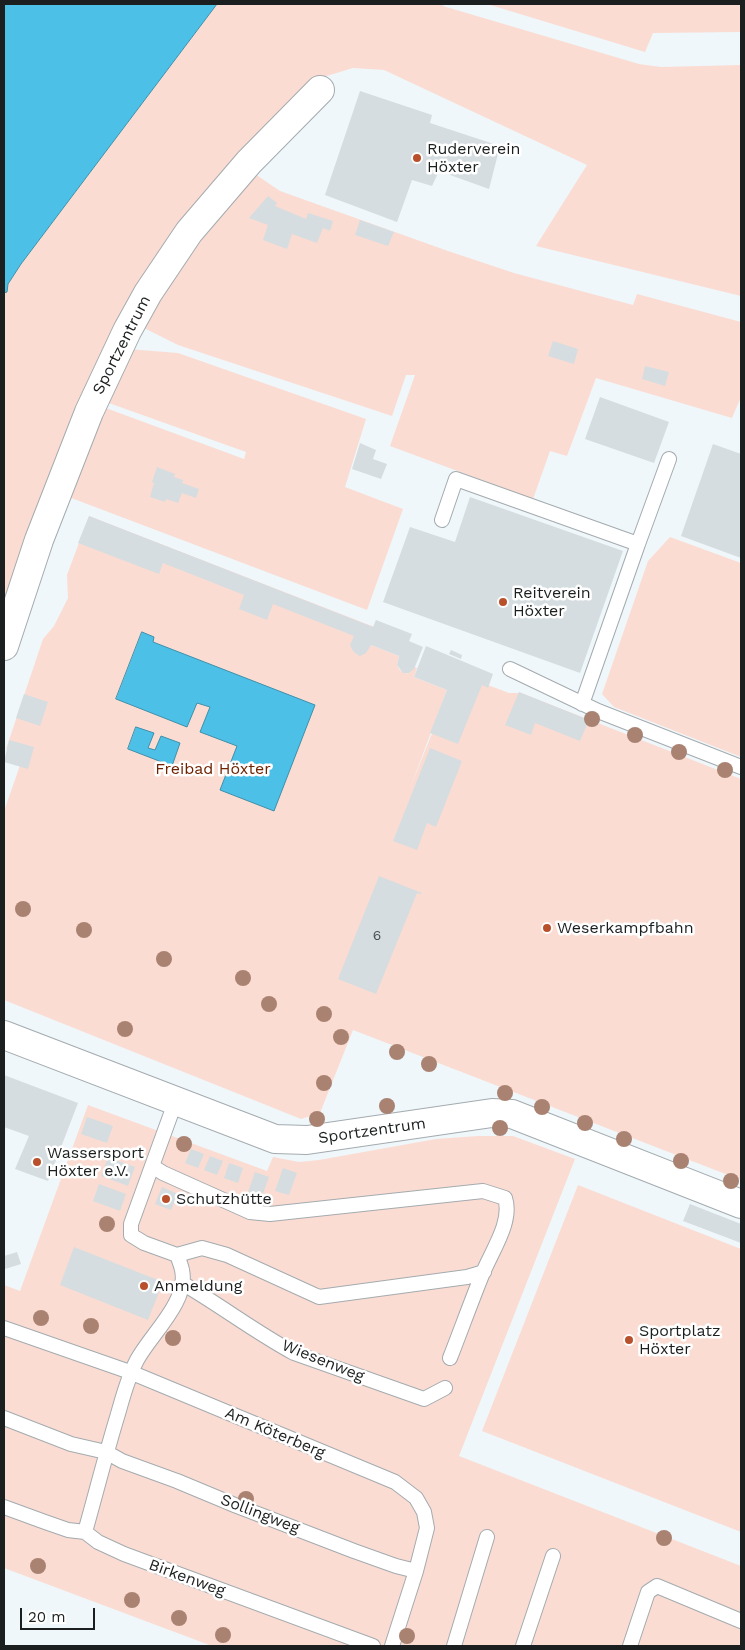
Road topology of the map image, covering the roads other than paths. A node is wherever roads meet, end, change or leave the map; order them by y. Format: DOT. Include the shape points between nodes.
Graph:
graph roads {
  1 [pos="320,90"];
  2 [pos="668,459"];
  3 [pos="442,520"];
  4 [pos="638,544"];
  5 [pos="4,646"];
  6 [pos="510,669"];
  7 [pos="582,704"];
  8 [pos="741,767"];
  9 [pos="4,1035"];
  10 [pos="176,1100"];
  11 [pos="152,1166"];
  12 [pos="741,1204"];
  13 [pos="177,1255"];
  14 [pos="484,1272"];
  15 [pos="182,1283"];
  16 [pos="4,1328"];
  17 [pos="450,1358"];
  18 [pos="130,1372"];
  19 [pos="445,1388"];
  20 [pos="4,1418"];
  21 [pos="106,1452"];
  22 [pos="4,1507"];
  23 [pos="85,1532"];
  24 [pos="487,1537"];
  25 [pos="553,1556"];
  26 [pos="416,1571"];
  27 [pos="741,1621"];
  28 [pos="373,1646"];
  29 [pos="392,1646"];
  30 [pos="454,1646"];
  31 [pos="523,1646"];
  32 [pos="630,1646"];
  1 -- 5 [label="street, Sportzentrum" via="249,162 189,232 148,293 89,412 39,540"];
  2 -- 4 [label="lane"];
  3 -- 4 [label="lane" via="456,479"];
  4 -- 7 [label="lane"];
  6 -- 7 [label="lane"];
  7 -- 8 [label="lane"];
  9 -- 10 [label="street, Sportzentrum"];
  10 -- 11 [label="lane"];
  10 -- 12 [label="street, Sportzentrum" via="275,1139 308,1140 492,1113 512,1114"];
  11 -- 13 [label="lane" via="131,1224 131,1235"];
  11 -- 14 [label="lane" via="163,1174 250,1212 270,1214 483,1191 505,1198 505,1221"];
  13 -- 14 [label="lane" via="202,1248 227,1255 319,1297 467,1278"];
  13 -- 15 [label="lane" via="183,1271"];
  14 -- 17 [label="lane"];
  15 -- 18 [label="lane" via="165,1321"];
  15 -- 19 [label="lane, Wiesenweg" via="294,1353 424,1399"];
  16 -- 18 [label="lane, Am Köterberg"];
  18 -- 21 [label="lane"];
  18 -- 26 [label="lane, Am Köterberg" via="395,1482 416,1498 424,1512 427,1528"];
  20 -- 21 [label="lane, Sollingweg" via="71,1444"];
  21 -- 23 [label="lane"];
  21 -- 26 [label="lane, Sollingweg" via="354,1551"];
  22 -- 23 [label="lane, Birkenweg" via="53,1525"];
  23 -- 28 [label="lane, Birkenweg" via="124,1554"];
  24 -- 30 [label="lane"];
  25 -- 31 [label="lane"];
  26 -- 29 [label="lane"];
  27 -- 32 [label="lane" via="657,1586 648,1592"];
}
